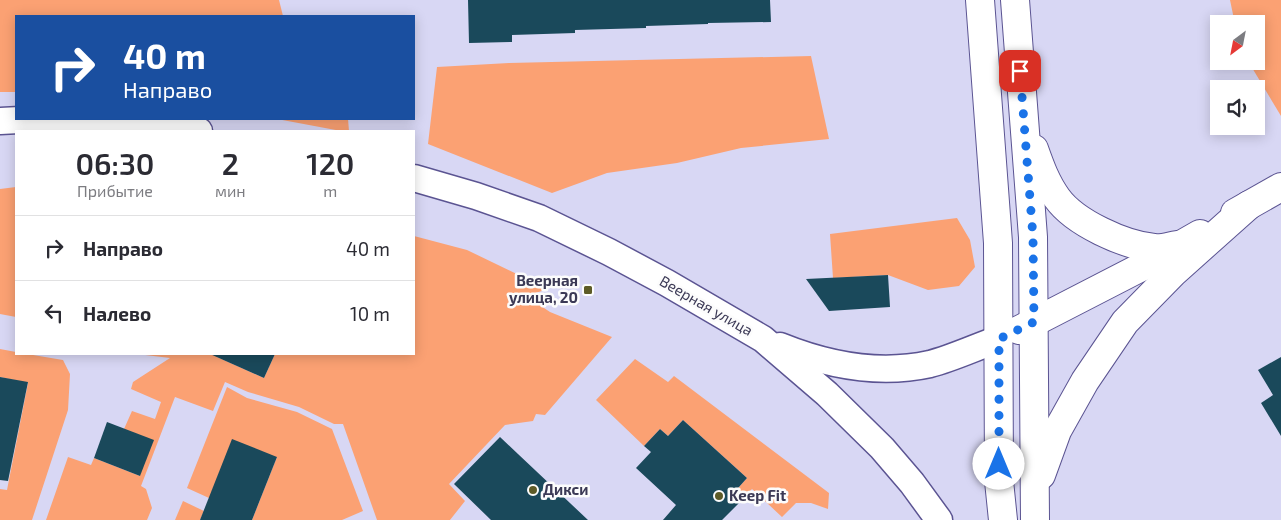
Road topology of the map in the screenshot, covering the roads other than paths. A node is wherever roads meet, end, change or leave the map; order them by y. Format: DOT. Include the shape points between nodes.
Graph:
graph roads {
  1 [pos="980,0"];
  2 [pos="1015,0"];
  3 [pos="74,120"];
  4 [pos="74,120"];
  5 [pos="0,121"];
  6 [pos="1024,125"];
  7 [pos="189,130"];
  8 [pos="415,178"];
  9 [pos="1281,187"];
  10 [pos="1249,205"];
  11 [pos="1181,244"];
  12 [pos="1034,322"];
  13 [pos="763,339"];
  14 [pos="999,339"];
  15 [pos="1035,493"];
  16 [pos="939,520"];
  17 [pos="1002,520"];
  18 [pos="1036,520"];
  1 -- 14 [label="street" via="998,243"];
  2 -- 6 [label="street"];
  3 -- 5 [label="street"];
  4 -- 7 [label="street"];
  6 -- 11 [label="street" via="1043,174 1057,198 1072,214 1128,243 1156,248"];
  6 -- 12 [label="street" via="1033,237"];
  8 -- 13 [label="street, Веерная улица" via="539,218 667,283"];
  9 -- 10 [label="street"];
  10 -- 11 [label="street"];
  10 -- 15 [label="street" via="1174,272 1125,322 1085,381 1057,431"];
  11 -- 12 [label="street"];
  12 -- 14 [label="street"];
  12 -- 15 [label="street"];
  13 -- 14 [label="street" via="802,355 851,366 898,369 932,363"];
  13 -- 16 [label="street, Веерная улица" via="827,394 882,448"];
  14 -- 17 [label="street"];
  15 -- 18 [label="street"];
}
